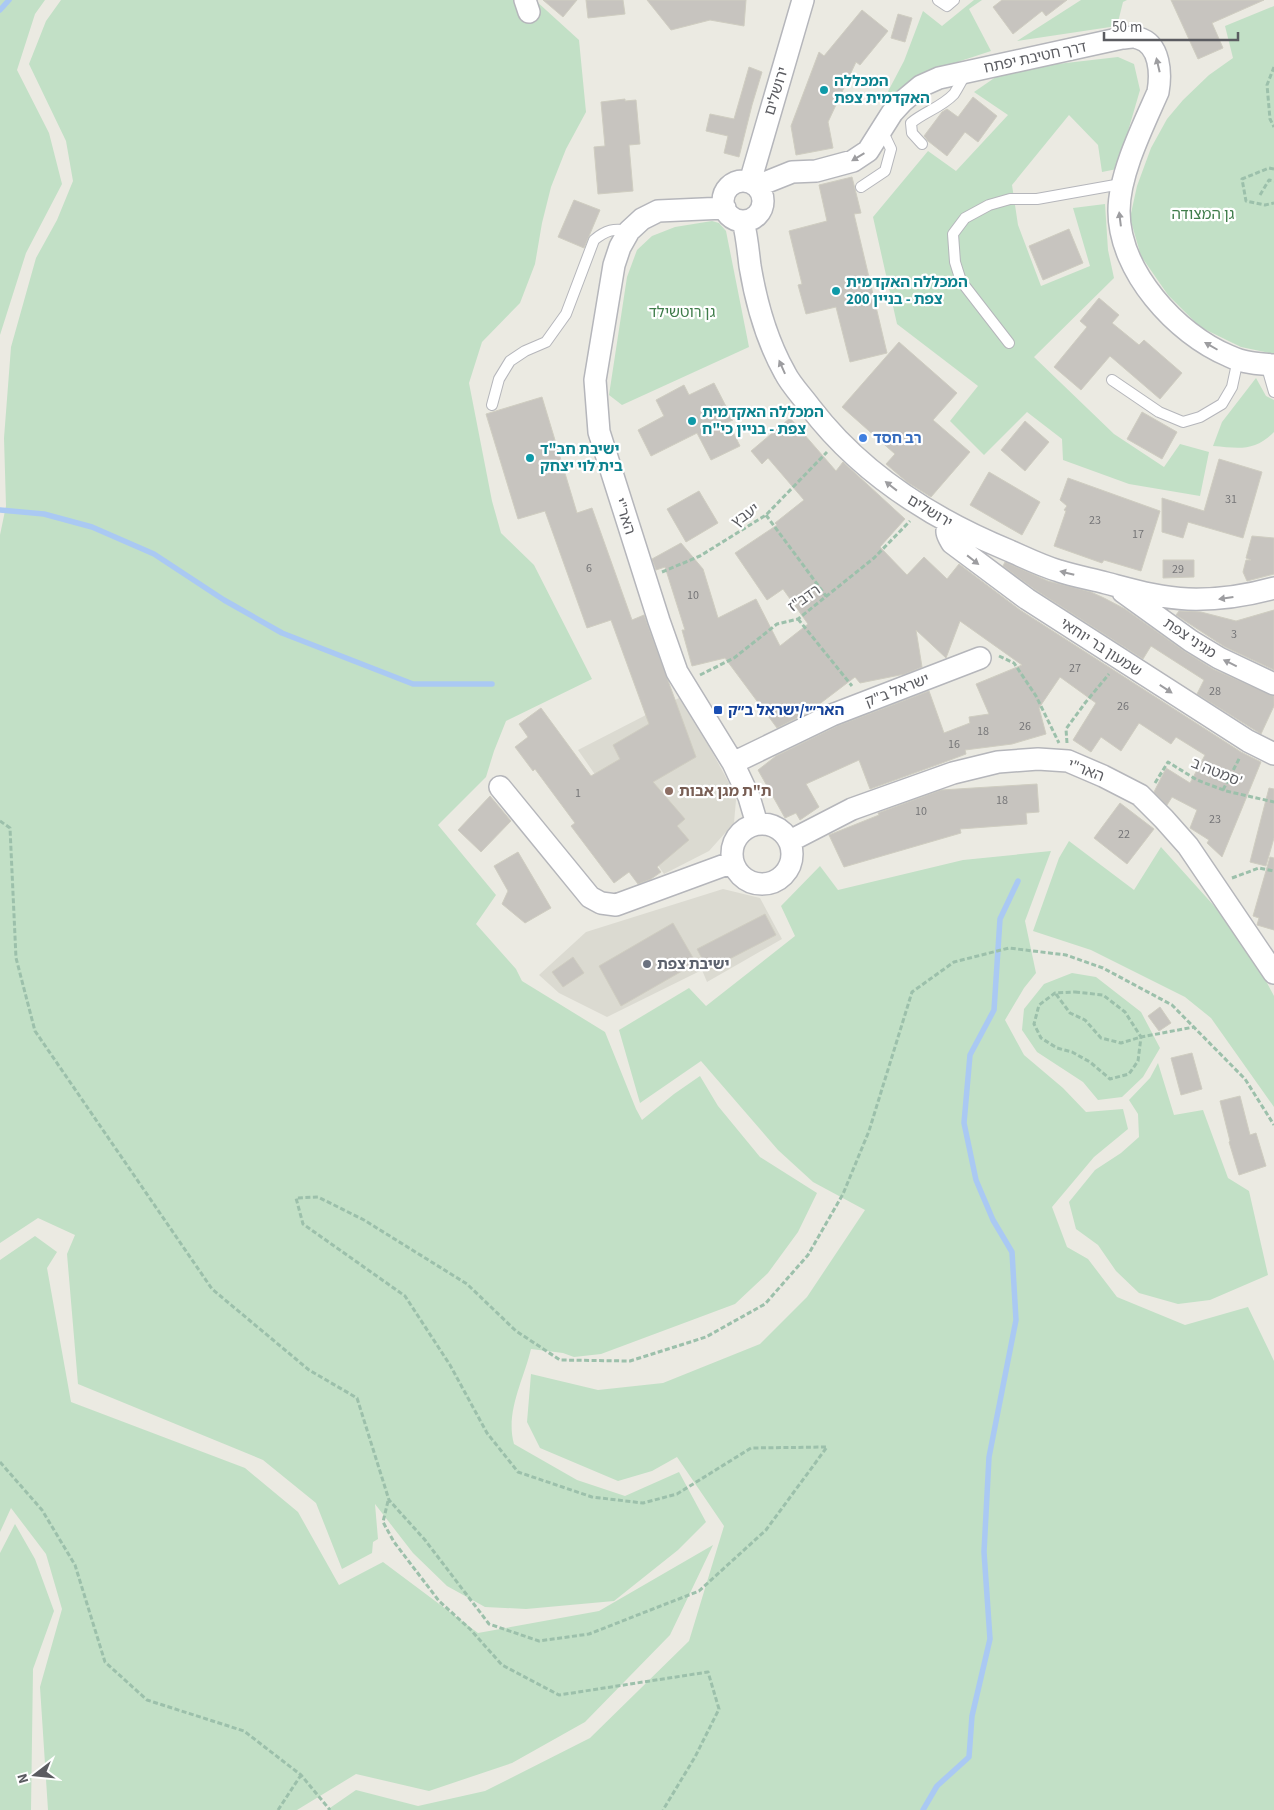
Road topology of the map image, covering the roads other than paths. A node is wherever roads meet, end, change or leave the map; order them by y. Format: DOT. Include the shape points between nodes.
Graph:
graph roads {
  1 [pos="804,0"];
  2 [pos="938,0"];
  3 [pos="954,0"];
  4 [pos="967,71"];
  5 [pos="882,130"];
  6 [pos="922,144"];
  7 [pos="753,184"];
  8 [pos="1121,184"];
  9 [pos="861,187"];
  10 [pos="725,208"];
  11 [pos="743,221"];
  12 [pos="629,231"];
  13 [pos="1009,343"];
  14 [pos="1238,359"];
  15 [pos="1270,365"];
  16 [pos="1112,380"];
  17 [pos="1274,392"];
  18 [pos="492,405"];
  19 [pos="950,523"];
  20 [pos="1111,584"];
  21 [pos="1274,588"];
  22 [pos="980,658"];
  23 [pos="1274,684"];
  24 [pos="1274,754"];
  25 [pos="733,763"];
  26 [pos="500,787"];
  27 [pos="757,824"];
  28 [pos="790,841"];
  29 [pos="733,862"];
  30 [pos="1274,973"];
  1 -- 7 [label="street, ירושלים"];
  2 -- 3 [label="lane" via="947,6"];
  4 -- 5 [label="street, דרך חטיבת יפתח" via="921,86 892,113"];
  4 -- 6 [label="lane" via="954,94 911,123 912,133"];
  8 -- 4 [label="street, דרך חטיבת יפתח, one-way" via="1161,77 1158,60 1148,44 1138,38 1122,38"];
  5 -- 7 [label="street, דרך חטיבת יפתח, one-way" via="868,151 853,161 792,172"];
  5 -- 9 [label="lane" via="890,149 885,172"];
  7 -- 10 [label="street" via="737,182 731,186 724,197"];
  7 -- 11 [label="street" via="763,198 760,211"];
  8 -- 13 [label="lane" via="1037,199 1010,199 964,218 953,234 955,262 961,281"];
  14 -- 8 [label="street, דרך חטיבת יפתח, one-way" via="1208,345 1184,328 1146,286 1131,262 1122,237 1119,212"];
  10 -- 11 [label="street" via="734,218"];
  10 -- 12 [label="street, האר\"י" via="658,211"];
  19 -- 11 [label="street, ירושלים, one-way" via="894,489 852,455 785,375 770,340 750,267"];
  12 -- 18 [label="lane" via="614,228 594,240 566,314 546,342 510,361 499,379"];
  12 -- 25 [label="street, האר\"י" via="614,265 596,380 599,432 678,672"];
  14 -- 15 [label="street, דרך חטיבת יפתח"];
  14 -- 16 [label="lane" via="1232,387 1222,404 1200,418 1183,422 1159,412"];
  15 -- 17 [label="lane"];
  20 -- 19 [label="street, ירושלים, one-way" via="1058,571"];
  19 -- 24 [label="street, שמעון בר יוחאי, one-way" via="947,534 952,543 1027,599 1248,741"];
  21 -- 20 [label="street, ירושלים, one-way" via="1214,600 1151,595"];
  23 -- 20 [label="street, מגיני צפת, one-way" via="1191,641"];
  22 -- 25 [label="street, ישראל ב\"ק" via="810,725"];
  25 -- 27 [label="street, האר\"י"];
  26 -- 29 [label="street" via="590,898 601,903 616,904"];
  27 -- 28 [label="street" via="775,826"];
  27 -- 29 [label="street" via="739,834 734,843"];
  28 -- 29 [label="street" via="790,865 784,874 766,884 746,879"];
  28 -- 30 [label="street, האר\"י" via="852,809 953,772 998,762 1068,761 1145,800 1188,846"];
}
